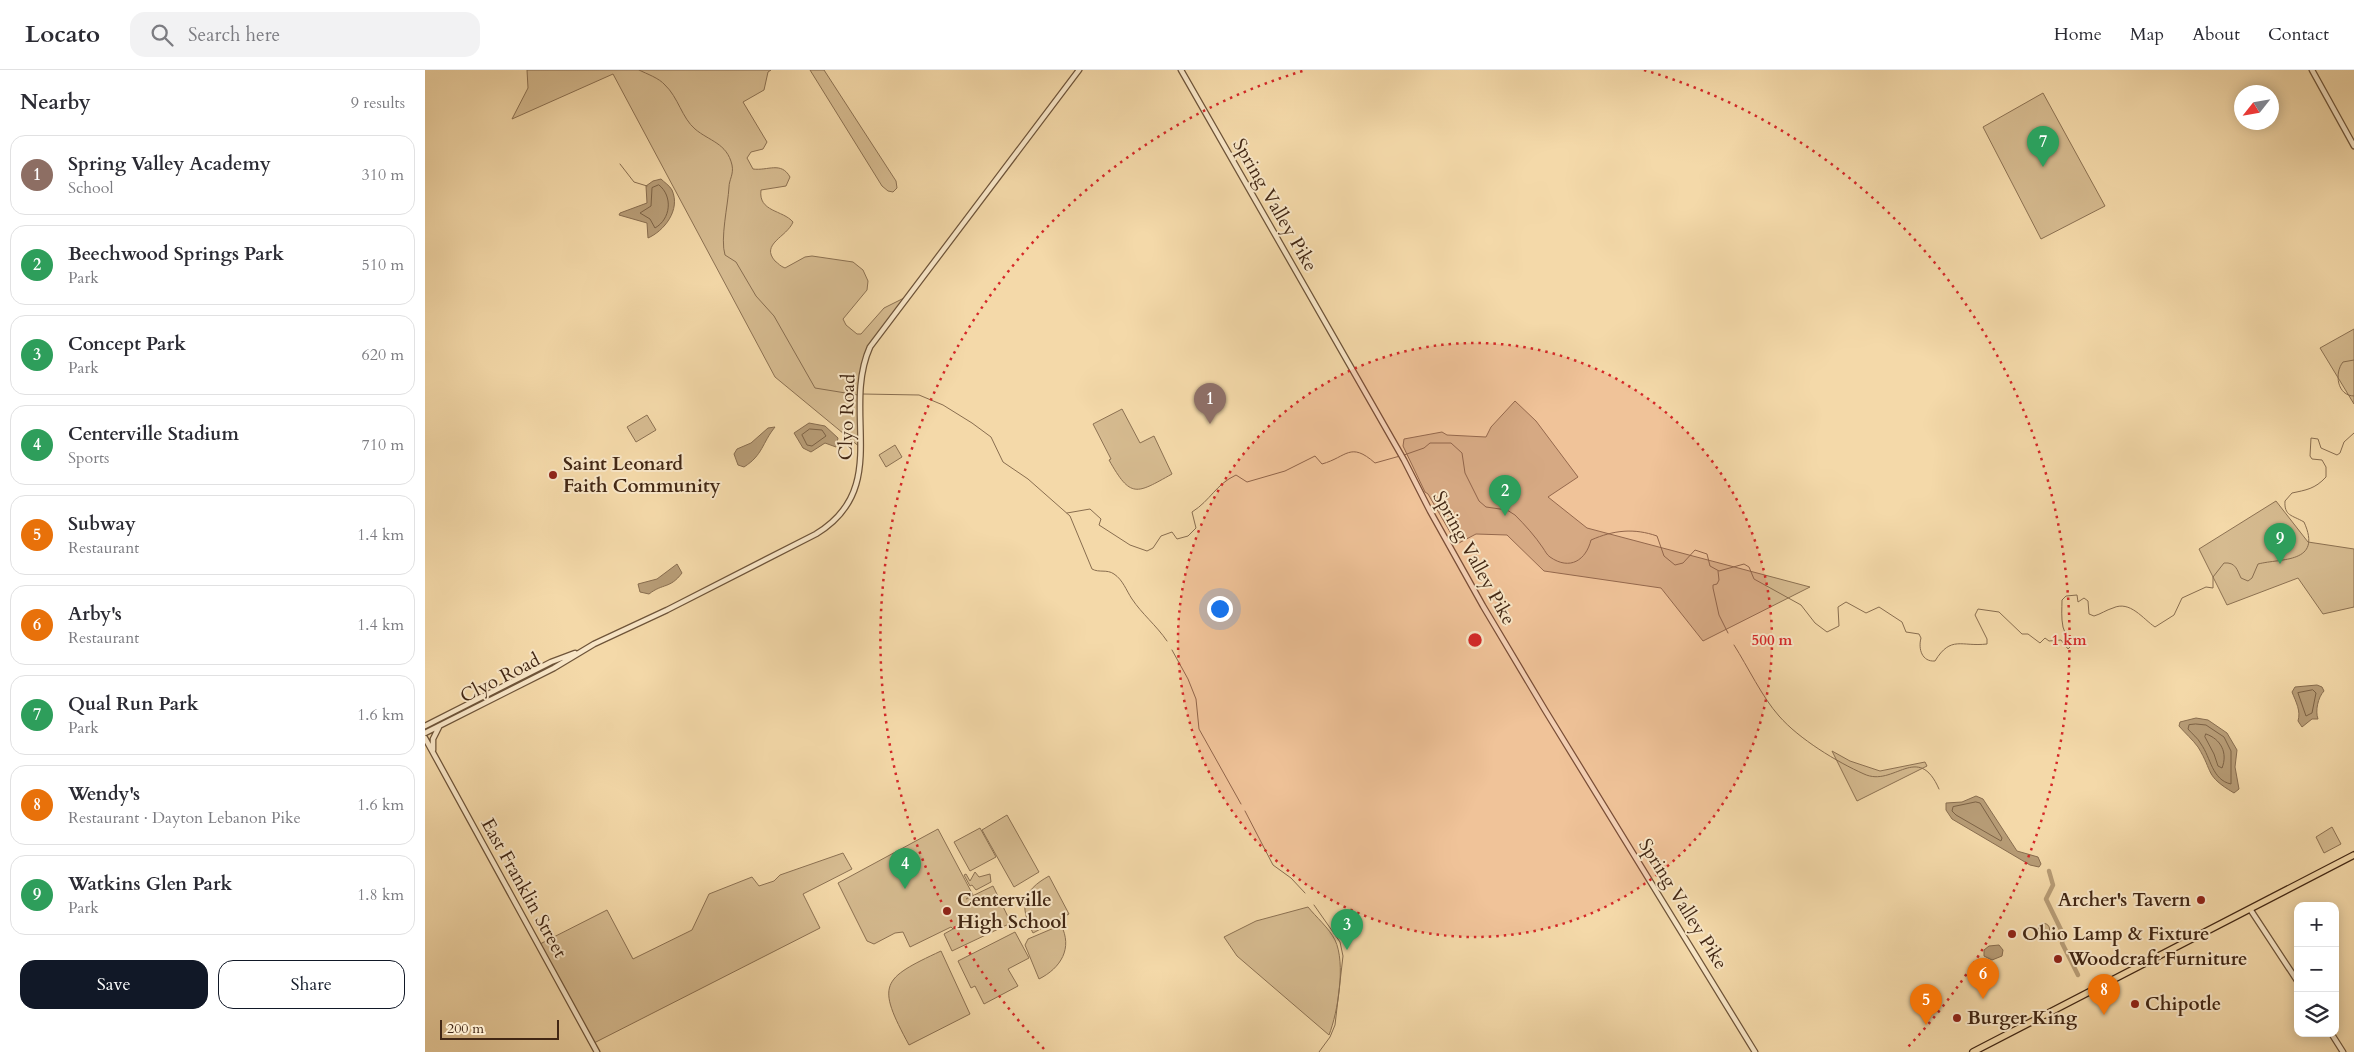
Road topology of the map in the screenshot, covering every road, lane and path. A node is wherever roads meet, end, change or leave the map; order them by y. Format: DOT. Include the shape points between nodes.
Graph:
graph roads {
  1 [pos="1079,70"];
  2 [pos="1181,70"];
  3 [pos="2312,70"];
  4 [pos="2354,146"];
  5 [pos="587,648"];
  6 [pos="425,726"];
  7 [pos="440,726"];
  8 [pos="425,733"];
  9 [pos="425,738"];
  10 [pos="433,753"];
  11 [pos="2354,854"];
  12 [pos="2250,909"];
  13 [pos="2294,976"];
  14 [pos="2334,1037"];
  15 [pos="597,1052"];
  16 [pos="1755,1052"];
  17 [pos="1973,1052"];
  18 [pos="2343,1052"];
  1 -- 5 [label="street, Clyo Road" via="881,331 867,354 862,373 858,478 850,500 829,525 743,572"];
  2 -- 16 [label="street, Spring Valley Pike" via="1486,610"];
  3 -- 4 [label="street"];
  5 -- 6 [label="street, Clyo Road" via="551,662"];
  5 -- 7 [label="street, Clyo Road"];
  7 -- 8 [label="street, Clyo Road"];
  7 -- 10 [label="street" via="433,739"];
  9 -- 10 [label="street, East Franklin Street"];
  10 -- 15 [label="street, East Franklin Street"];
  11 -- 12 [label="main road"];
  12 -- 13 [label="street"];
  12 -- 17 [label="main road"];
  14 -- 18 [label="street"];
}
